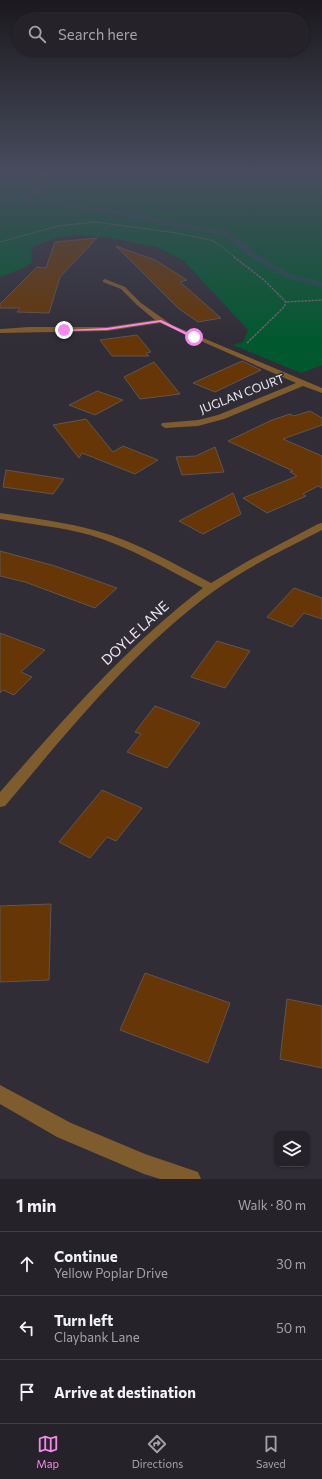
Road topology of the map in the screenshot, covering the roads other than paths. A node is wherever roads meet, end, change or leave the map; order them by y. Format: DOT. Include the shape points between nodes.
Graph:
graph roads {
  1 [pos="105,281"];
  2 [pos="161,321"];
  3 [pos="2,331"];
  4 [pos="303,383"];
  5 [pos="322,391"];
  6 [pos="165,425"];
  7 [pos="0,516"];
  8 [pos="322,526"];
  9 [pos="211,588"];
  10 [pos="0,802"];
  11 [pos="0,1094"];
  12 [pos="191,1179"];
  1 -- 2 [label="street" via="123,288"];
  2 -- 3 [label="street" via="107,329"];
  2 -- 4 [label="street"];
  4 -- 5 [label="street"];
  4 -- 6 [label="street, JUGLAN COURT" via="221,417 198,423"];
  7 -- 9 [label="street" via="53,523 94,534 138,550"];
  8 -- 9 [label="street, DOYLE LANE"];
  9 -- 10 [label="street, DOYLE LANE" via="167,622 127,658"];
  11 -- 12 [label="street" via="64,1130 144,1164"];
}
